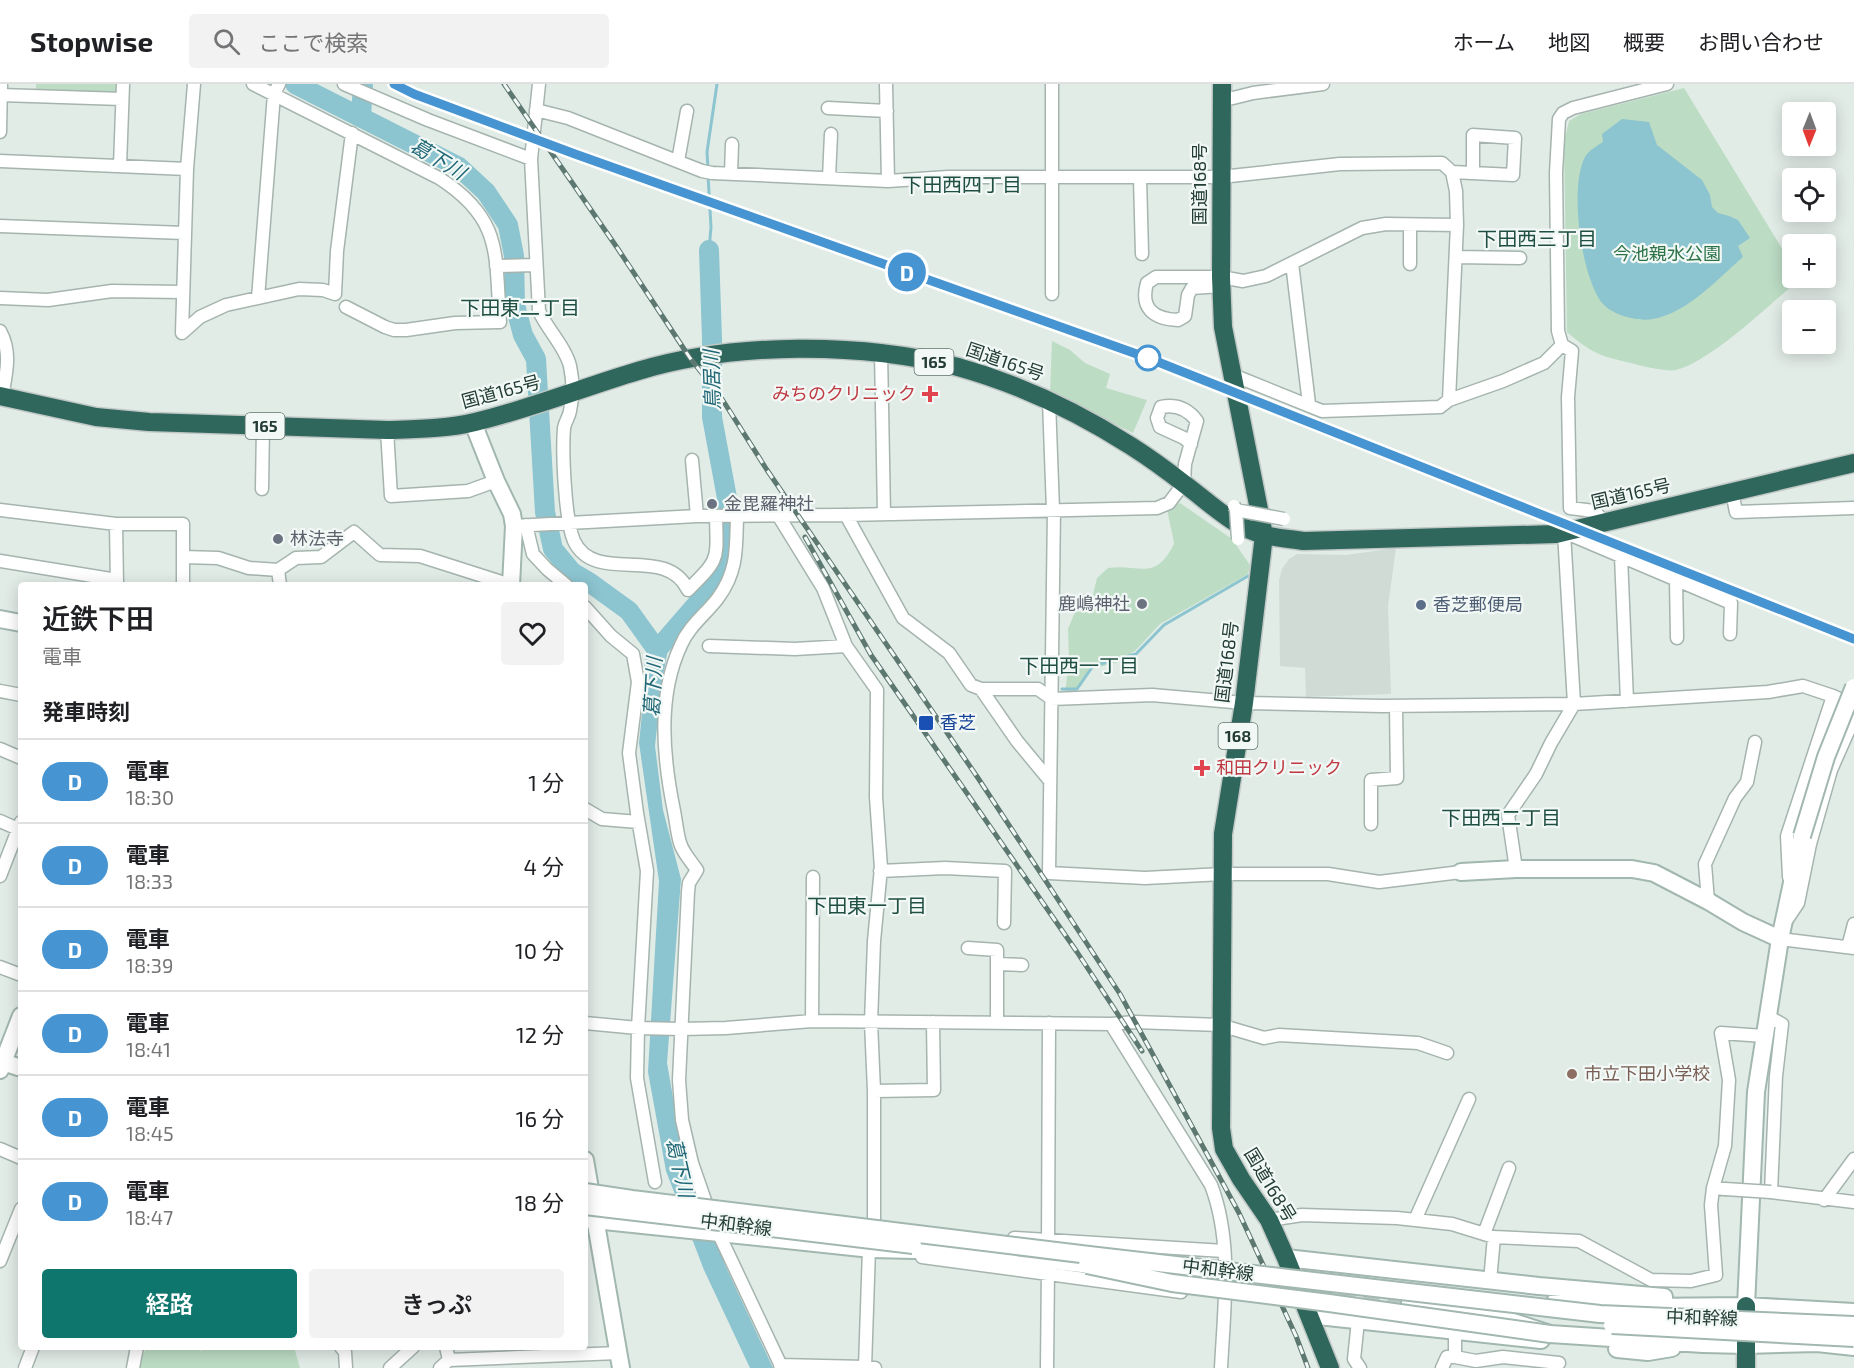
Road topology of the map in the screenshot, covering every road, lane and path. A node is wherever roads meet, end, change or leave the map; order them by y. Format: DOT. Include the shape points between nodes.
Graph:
graph roads {
  1 [pos="123,84"];
  2 [pos="194,84"];
  3 [pos="253,84"];
  4 [pos="539,84"];
  5 [pos="886,84"];
  6 [pos="1052,84"];
  7 [pos="1323,84"];
  8 [pos="1667,84"];
  9 [pos="1,87"];
  10 [pos="350,87"];
  11 [pos="276,89"];
  12 [pos="1222,90"];
  13 [pos="122,99"];
  14 [pos="828,108"];
  15 [pos="536,110"];
  16 [pos="687,111"];
  17 [pos="887,111"];
  18 [pos="0,132"];
  19 [pos="352,133"];
  20 [pos="831,134"];
  21 [pos="732,144"];
  22 [pos="531,159"];
  23 [pos="0,161"];
  24 [pos="678,161"];
  25 [pos="120,166"];
  26 [pos="187,169"];
  27 [pos="1452,172"];
  28 [pos="1473,173"];
  29 [pos="731,174"];
  30 [pos="1052,177"];
  31 [pos="1221,177"];
  32 [pos="829,178"];
  33 [pos="1140,178"];
  34 [pos="888,181"];
  35 [pos="1410,225"];
  36 [pos="1457,225"];
  37 [pos="0,226"];
  38 [pos="184,233"];
  39 [pos="1142,254"];
  40 [pos="1456,257"];
  41 [pos="1520,258"];
  42 [pos="1292,263"];
  43 [pos="1410,264"];
  44 [pos="536,265"];
  45 [pos="496,266"];
  46 [pos="1221,282"];
  47 [pos="182,292"];
  48 [pos="1052,294"];
  49 [pos="0,298"];
  50 [pos="258,298"];
  51 [pos="346,307"];
  52 [pos="0,331"];
  53 [pos="1562,345"];
  54 [pos="881,352"];
  55 [pos="1233,375"];
  56 [pos="569,394"];
  57 [pos="1,396"];
  58 [pos="1449,400"];
  59 [pos="1049,401"];
  60 [pos="1309,404"];
  61 [pos="473,423"];
  62 [pos="263,426"];
  63 [pos="387,430"];
  64 [pos="1191,444"];
  65 [pos="692,460"];
  66 [pos="1854,463"];
  67 [pos="1251,473"];
  68 [pos="496,481"];
  69 [pos="1184,483"];
  70 [pos="262,489"];
  71 [pos="1732,492"];
  72 [pos="1208,502"];
  73 [pos="1854,508"];
  74 [pos="0,510"];
  75 [pos="1054,510"];
  76 [pos="884,514"];
  77 [pos="778,515"];
  78 [pos="846,515"];
  79 [pos="697,516"];
  80 [pos="716,516"];
  81 [pos="737,516"];
  82 [pos="1284,519"];
  83 [pos="1605,522"];
  84 [pos="569,523"];
  85 [pos="116,524"];
  86 [pos="520,526"];
  87 [pos="1564,532"];
  88 [pos="1264,535"];
  89 [pos="1238,539"];
  90 [pos="1621,556"];
  91 [pos="183,557"];
  92 [pos="0,561"];
  93 [pos="278,570"];
  94 [pos="1676,579"];
  95 [pos="117,582"];
  96 [pos="183,582"];
  97 [pos="280,582"];
  98 [pos="502,582"];
  99 [pos="511,582"];
  100 [pos="562,582"];
  101 [pos="588,610"];
  102 [pos="0,619"];
  103 [pos="18,622"];
  104 [pos="1730,634"];
  105 [pos="1677,638"];
  106 [pos="709,646"];
  107 [pos="846,646"];
  108 [pos="1854,687"];
  109 [pos="981,689"];
  110 [pos="0,692"];
  111 [pos="18,695"];
  112 [pos="1833,696"];
  113 [pos="1052,699"];
  114 [pos="1627,701"];
  115 [pos="1244,703"];
  116 [pos="1574,704"];
  117 [pos="1396,706"];
  118 [pos="1854,706"];
  119 [pos="1854,718"];
  120 [pos="1755,741"];
  121 [pos="0,749"];
  122 [pos="18,757"];
  123 [pos="1050,781"];
  124 [pos="588,811"];
  125 [pos="0,821"];
  126 [pos="638,822"];
  127 [pos="1371,824"];
  128 [pos="18,825"];
  129 [pos="18,830"];
  130 [pos="1516,869"];
  131 [pos="880,871"];
  132 [pos="1461,872"];
  133 [pos="1222,874"];
  134 [pos="0,876"];
  135 [pos="813,878"];
  136 [pos="1789,893"];
  137 [pos="1708,901"];
  138 [pos="1005,923"];
  139 [pos="1854,924"];
  140 [pos="1781,932"];
  141 [pos="1851,947"];
  142 [pos="968,948"];
  143 [pos="997,964"];
  144 [pos="1022,964"];
  145 [pos="0,967"];
  146 [pos="18,974"];
  147 [pos="1767,1016"];
  148 [pos="812,1020"];
  149 [pos="871,1022"];
  150 [pos="933,1022"];
  151 [pos="588,1023"];
  152 [pos="996,1023"];
  153 [pos="1049,1023"];
  154 [pos="18,1024"];
  155 [pos="1111,1024"];
  156 [pos="1220,1025"];
  157 [pos="638,1028"];
  158 [pos="681,1029"];
  159 [pos="1764,1036"];
  160 [pos="1447,1053"];
  161 [pos="5,1059"];
  162 [pos="874,1091"];
  163 [pos="1469,1099"];
  164 [pos="0,1149"];
  165 [pos="18,1157"];
  166 [pos="1854,1159"];
  167 [pos="1509,1168"];
  168 [pos="588,1188"];
  169 [pos="588,1188"];
  170 [pos="657,1189"];
  171 [pos="1719,1189"];
  172 [pos="1771,1192"];
  173 [pos="1824,1200"];
  174 [pos="704,1202"];
  175 [pos="1854,1202"];
  176 [pos="588,1204"];
  177 [pos="588,1206"];
  178 [pos="18,1217"];
  179 [pos="590,1220"];
  180 [pos="1269,1220"];
  181 [pos="1415,1220"];
  182 [pos="874,1227"];
  183 [pos="718,1233"];
  184 [pos="1489,1236"];
  185 [pos="869,1249"];
  186 [pos="1224,1251"];
  187 [pos="1048,1257"];
  188 [pos="1286,1258"];
  189 [pos="1088,1260"];
  190 [pos="0,1261"];
  191 [pos="1124,1269"];
  192 [pos="1187,1270"];
  193 [pos="1490,1281"];
  194 [pos="1224,1297"];
  195 [pos="1550,1302"];
  196 [pos="1714,1306"];
  197 [pos="1746,1306"];
  198 [pos="1854,1312"];
  199 [pos="1309,1315"];
  200 [pos="1358,1321"];
  201 [pos="1854,1324"];
  202 [pos="1455,1331"];
  203 [pos="1550,1334"];
  204 [pos="1854,1338"];
  205 [pos="1703,1344"];
  206 [pos="1746,1345"];
  207 [pos="1854,1347"];
  208 [pos="32,1350"];
  209 [pos="136,1350"];
  210 [pos="343,1350"];
  211 [pos="410,1350"];
  212 [pos="1455,1357"];
  213 [pos="445,1358"];
  214 [pos="619,1360"];
  215 [pos="479,1363"];
  216 [pos="504,1363"];
  217 [pos="546,1363"];
  218 [pos="1559,1363"];
  219 [pos="781,1366"];
  220 [pos="865,1367"];
  221 [pos="24,1368"];
  222 [pos="133,1368"];
  223 [pos="346,1368"];
  224 [pos="390,1368"];
  225 [pos="875,1368"];
  226 [pos="1047,1368"];
  227 [pos="1221,1368"];
  228 [pos="1330,1368"];
  229 [pos="1360,1368"];
  230 [pos="1442,1368"];
  231 [pos="1746,1368"];
  1 -- 13 [label="street"];
  2 -- 26 [label="street"];
  3 -- 11 [label="street"];
  4 -- 15 [label="street"];
  5 -- 17 [label="street"];
  6 -- 30 [label="street"];
  7 -- 12 [label="street" via="1233,98"];
  8 -- 53 [label="street" via="1572,108 1559,119 1558,332"];
  9 -- 13 [label="street"];
  9 -- 18 [label="street"];
  10 -- 22 [label="street"];
  11 -- 19 [label="street"];
  11 -- 50 [label="street"];
  12 -- 31 [label="highway, 国道168号 / 168"];
  13 -- 25 [label="street"];
  14 -- 17 [label="street"];
  15 -- 22 [label="street"];
  15 -- 24 [label="street" via="568,118"];
  16 -- 24 [label="street"];
  17 -- 34 [label="street"];
  19 -- 45 [label="street" via="458,190 486,223"];
  19 -- 50 [label="street" via="335,294 299,289"];
  20 -- 32 [label="street"];
  21 -- 29 [label="street"];
  22 -- 44 [label="street"];
  23 -- 25 [label="street"];
  24 -- 29 [label="street" via="707,172"];
  25 -- 26 [label="street"];
  26 -- 38 [label="street"];
  27 -- 28 [label="street"];
  27 -- 31 [label="street" via="1442,163 1340,164"];
  27 -- 36 [label="street"];
  28 -- 28 [label="street" via="1473,135 1515,138 1513,175"];
  29 -- 32 [label="street"];
  30 -- 33 [label="street"];
  30 -- 34 [label="street"];
  30 -- 48 [label="street"];
  31 -- 33 [label="street"];
  31 -- 46 [label="highway, 国道168号 / 168"];
  32 -- 34 [label="street"];
  33 -- 39 [label="street"];
  35 -- 36 [label="street"];
  35 -- 42 [label="street" via="1362,228"];
  35 -- 43 [label="street"];
  36 -- 40 [label="street"];
  37 -- 38 [label="street"];
  38 -- 47 [label="street"];
  40 -- 41 [label="street"];
  40 -- 58 [label="street"];
  42 -- 46 [label="street" via="1266,276"];
  42 -- 60 [label="street"];
  44 -- 45 [label="street"];
  44 -- 56 [label="street" via="539,311 570,365"];
  45 -- 51 [label="street" via="500,322 455,322 394,330"];
  46 -- 46 [label="street" via="1192,288 1185,316 1178,320 1152,313 1145,302 1146,283 1156,277"];
  46 -- 55 [label="highway, 国道168号 / 168" via="1223,327"];
  47 -- 49 [label="street" via="112,291 48,300"];
  47 -- 50 [label="street" via="182,333 214,309"];
  52 -- 57 [label="street" via="8,355"];
  53 -- 58 [label="street" via="1544,363"];
  53 -- 83 [label="street" via="1572,351 1568,397 1570,508 1594,511"];
  54 -- 56 [label="highway, 国道165号 / 165" via="804,348 706,356 639,370"];
  54 -- 59 [label="highway, 国道165号 / 165" via="960,368"];
  54 -- 76 [label="street"];
  55 -- 60 [label="street"];
  55 -- 67 [label="highway, 国道168号 / 168"];
  56 -- 61 [label="highway, 国道165号 / 165"];
  56 -- 84 [label="street" via="570,413 563,450"];
  57 -- 62 [label="highway, 国道165号 / 165" via="96,417"];
  58 -- 60 [label="street" via="1440,407 1333,411 1322,411"];
  59 -- 69 [label="highway, 国道165号 / 165" via="1132,446"];
  59 -- 75 [label="street"];
  61 -- 63 [label="highway, 国道165号 / 165"];
  61 -- 68 [label="main road"];
  62 -- 63 [label="highway, 国道165号 / 165"];
  62 -- 70 [label="street"];
  63 -- 68 [label="street" via="391,496 468,491"];
  64 -- 69 [label="street"];
  65 -- 79 [label="street"];
  66 -- 71 [label="highway, 国道165号 / 165"];
  67 -- 72 [label="highway" via="1243,496 1236,502"];
  67 -- 88 [label="highway, 国道168号 / 168"];
  68 -- 86 [label="main road"];
  69 -- 72 [label="highway, 国道165号 / 165"];
  69 -- 75 [label="street" via="1169,503 1157,508"];
  71 -- 73 [label="street" via="1736,512"];
  71 -- 83 [label="highway, 国道165号 / 165"];
  72 -- 88 [label="highway, 国道165号 / 165" via="1234,522"];
  74 -- 85 [label="street"];
  75 -- 76 [label="street"];
  75 -- 113 [label="street"];
  76 -- 78 [label="street"];
  77 -- 78 [label="street"];
  77 -- 81 [label="street"];
  77 -- 107 [label="street" via="823,588"];
  78 -- 109 [label="street" via="903,618 949,653 971,685"];
  79 -- 80 [label="street"];
  79 -- 84 [label="street"];
  80 -- 81 [label="street"];
  80 -- 84 [label="street" via="717,553 713,564 688,590 684,581 670,570 611,565 586,556 575,543"];
  81 -- 158 [label="street" via="735,564 730,579 682,643 672,666 664,725 665,756 680,843 697,870 688,892"];
  82 -- 89 [label="street, bridge" via="1235,508"];
  83 -- 87 [label="highway, 国道165号 / 165"];
  84 -- 86 [label="street"];
  85 -- 91 [label="street" via="183,524"];
  85 -- 95 [label="street"];
  86 -- 99 [label="main road"];
  86 -- 100 [label="street" via="533,554"];
  87 -- 88 [label="highway, 国道165号 / 165" via="1542,536 1304,541"];
  87 -- 90 [label="street"];
  87 -- 116 [label="street"];
  88 -- 115 [label="highway, 国道168号 / 168"];
  90 -- 94 [label="street"];
  90 -- 114 [label="street"];
  91 -- 93 [label="street" via="218,558 249,568"];
  91 -- 96 [label="street"];
  92 -- 95 [label="street"];
  93 -- 97 [label="street"];
  93 -- 98 [label="street" via="296,558 321,557 354,532 380,555 420,556"];
  94 -- 104 [label="street" via="1731,603"];
  94 -- 105 [label="street"];
  101 -- 126 [label="street" via="633,654 638,682 629,753"];
  102 -- 103 [label="main road"];
  106 -- 107 [label="street"];
  107 -- 131 [label="street" via="877,690"];
  108 -- 136 [label="main road, bridge" via="1826,757"];
  109 -- 113 [label="street" via="1038,689"];
  109 -- 123 [label="street"];
  110 -- 111 [label="street"];
  112 -- 114 [label="street" via="1803,686 1768,692"];
  112 -- 118 [label="street"];
  112 -- 136 [label="street" via="1787,836"];
  113 -- 115 [label="street" via="1152,694"];
  113 -- 123 [label="street"];
  114 -- 116 [label="street"];
  115 -- 117 [label="street"];
  115 -- 133 [label="highway, 国道168号 / 168" via="1223,834"];
  116 -- 117 [label="street"];
  116 -- 130 [label="street" via="1536,774 1508,814"];
  117 -- 127 [label="street" via="1397,778 1371,780"];
  119 -- 140 [label="street" via="1831,770 1798,903"];
  120 -- 137 [label="street" via="1747,782 1735,798 1705,864"];
  121 -- 122 [label="street"];
  123 -- 133 [label="street" via="1049,873 1145,878"];
  124 -- 126 [label="street" via="602,819"];
  125 -- 128 [label="street"];
  126 -- 157 [label="street" via="647,871"];
  129 -- 134 [label="street"];
  130 -- 132 [label="main road"];
  130 -- 137 [label="main road" via="1632,869 1654,873"];
  131 -- 138 [label="street" via="1005,871"];
  131 -- 149 [label="street"];
  132 -- 133 [label="street" via="1379,882 1328,874"];
  133 -- 156 [label="highway, 国道168号 / 168"];
  135 -- 148 [label="street"];
  136 -- 140 [label="main road"];
  137 -- 140 [label="main road" via="1743,922"];
  139 -- 141 [label="street"];
  140 -- 141 [label="street"];
  140 -- 147 [label="main road"];
  142 -- 143 [label="street" via="997,950"];
  143 -- 144 [label="street"];
  143 -- 152 [label="street"];
  145 -- 146 [label="street"];
  147 -- 159 [label="main road"];
  147 -- 172 [label="street" via="1782,1024"];
  148 -- 149 [label="street"];
  148 -- 158 [label="street"];
  149 -- 150 [label="street"];
  149 -- 162 [label="street"];
  150 -- 152 [label="street"];
  150 -- 162 [label="street" via="934,1090"];
  151 -- 157 [label="street"];
  152 -- 153 [label="street"];
  153 -- 155 [label="street"];
  153 -- 187 [label="street"];
  154 -- 161 [label="main road"];
  155 -- 156 [label="street"];
  155 -- 186 [label="street" via="1211,1185 1219,1206"];
  156 -- 160 [label="street" via="1264,1038 1279,1035 1418,1043"];
  156 -- 180 [label="highway, 国道168号 / 168" via="1224,1149"];
  157 -- 158 [label="street"];
  157 -- 170 [label="street" via="637,1078"];
  158 -- 174 [label="street" via="682,1120"];
  159 -- 171 [label="street" via="1721,1032 1730,1080"];
  159 -- 197 [label="main road" via="1756,1092"];
  162 -- 182 [label="street"];
  163 -- 181 [label="street"];
  164 -- 165 [label="street"];
  166 -- 173 [label="street"];
  167 -- 184 [label="street"];
  168 -- 170 [label="main road"];
  169 -- 189 [label="main road, 中和幹線, bridge" via="632,1199"];
  170 -- 174 [label="main road"];
  171 -- 172 [label="street, bridge"];
  171 -- 184 [label="street" via="1711,1205 1716,1275 1691,1281 1651,1280 1579,1241"];
  172 -- 173 [label="street"];
  173 -- 175 [label="street"];
  174 -- 182 [label="main road"];
  174 -- 183 [label="street"];
  176 -- 179 [label="main road"];
  177 -- 189 [label="main road, 中和幹線, bridge"];
  178 -- 190 [label="street"];
  179 -- 183 [label="main road"];
  179 -- 214 [label="main road"];
  180 -- 181 [label="street" via="1302,1215"];
  180 -- 188 [label="highway, 国道168号 / 168"];
  181 -- 184 [label="street" via="1452,1224"];
  182 -- 187 [label="main road"];
  183 -- 185 [label="main road"];
  183 -- 219 [label="street"];
  184 -- 193 [label="street"];
  185 -- 187 [label="main road"];
  185 -- 220 [label="street"];
  186 -- 187 [label="street"];
  186 -- 194 [label="street"];
  187 -- 191 [label="main road"];
  187 -- 192 [label="main road"];
  187 -- 194 [label="street"];
  187 -- 226 [label="street"];
  188 -- 193 [label="main road"];
  188 -- 199 [label="highway, 国道168号 / 168"];
  189 -- 195 [label="main road, bridge" via="1186,1256"];
  189 -- 201 [label="main road, 中和幹線, bridge" via="1600,1314"];
  189 -- 203 [label="main road, bridge" via="1172,1283"];
  189 -- 204 [label="main road, 中和幹線, bridge" via="1602,1325"];
  193 -- 196 [label="main road" via="1668,1297"];
  194 -- 227 [label="street"];
  195 -- 196 [label="main road"];
  195 -- 203 [label="main road" via="1413,1298 1477,1310"];
  196 -- 197 [label="main road"];
  197 -- 198 [label="main road"];
  197 -- 206 [label="highway"];
  199 -- 200 [label="main road"];
  199 -- 228 [label="highway, 国道168号 / 168"];
  200 -- 202 [label="main road"];
  200 -- 229 [label="street" via="1354,1359"];
  202 -- 205 [label="main road" via="1648,1352"];
  202 -- 212 [label="street"];
  203 -- 205 [label="main road"];
  205 -- 206 [label="main road"];
  206 -- 207 [label="main road" via="1817,1343"];
  206 -- 231 [label="highway"];
  208 -- 221 [label="street"];
  209 -- 222 [label="street"];
  210 -- 223 [label="street"];
  211 -- 224 [label="street"];
  212 -- 218 [label="street"];
  212 -- 230 [label="street" via="1447,1357"];
  213 -- 215 [label="street"];
  214 -- 217 [label="street"];
  215 -- 216 [label="street"];
  216 -- 217 [label="street"];
  219 -- 220 [label="street"];
  220 -- 225 [label="street"];
}
